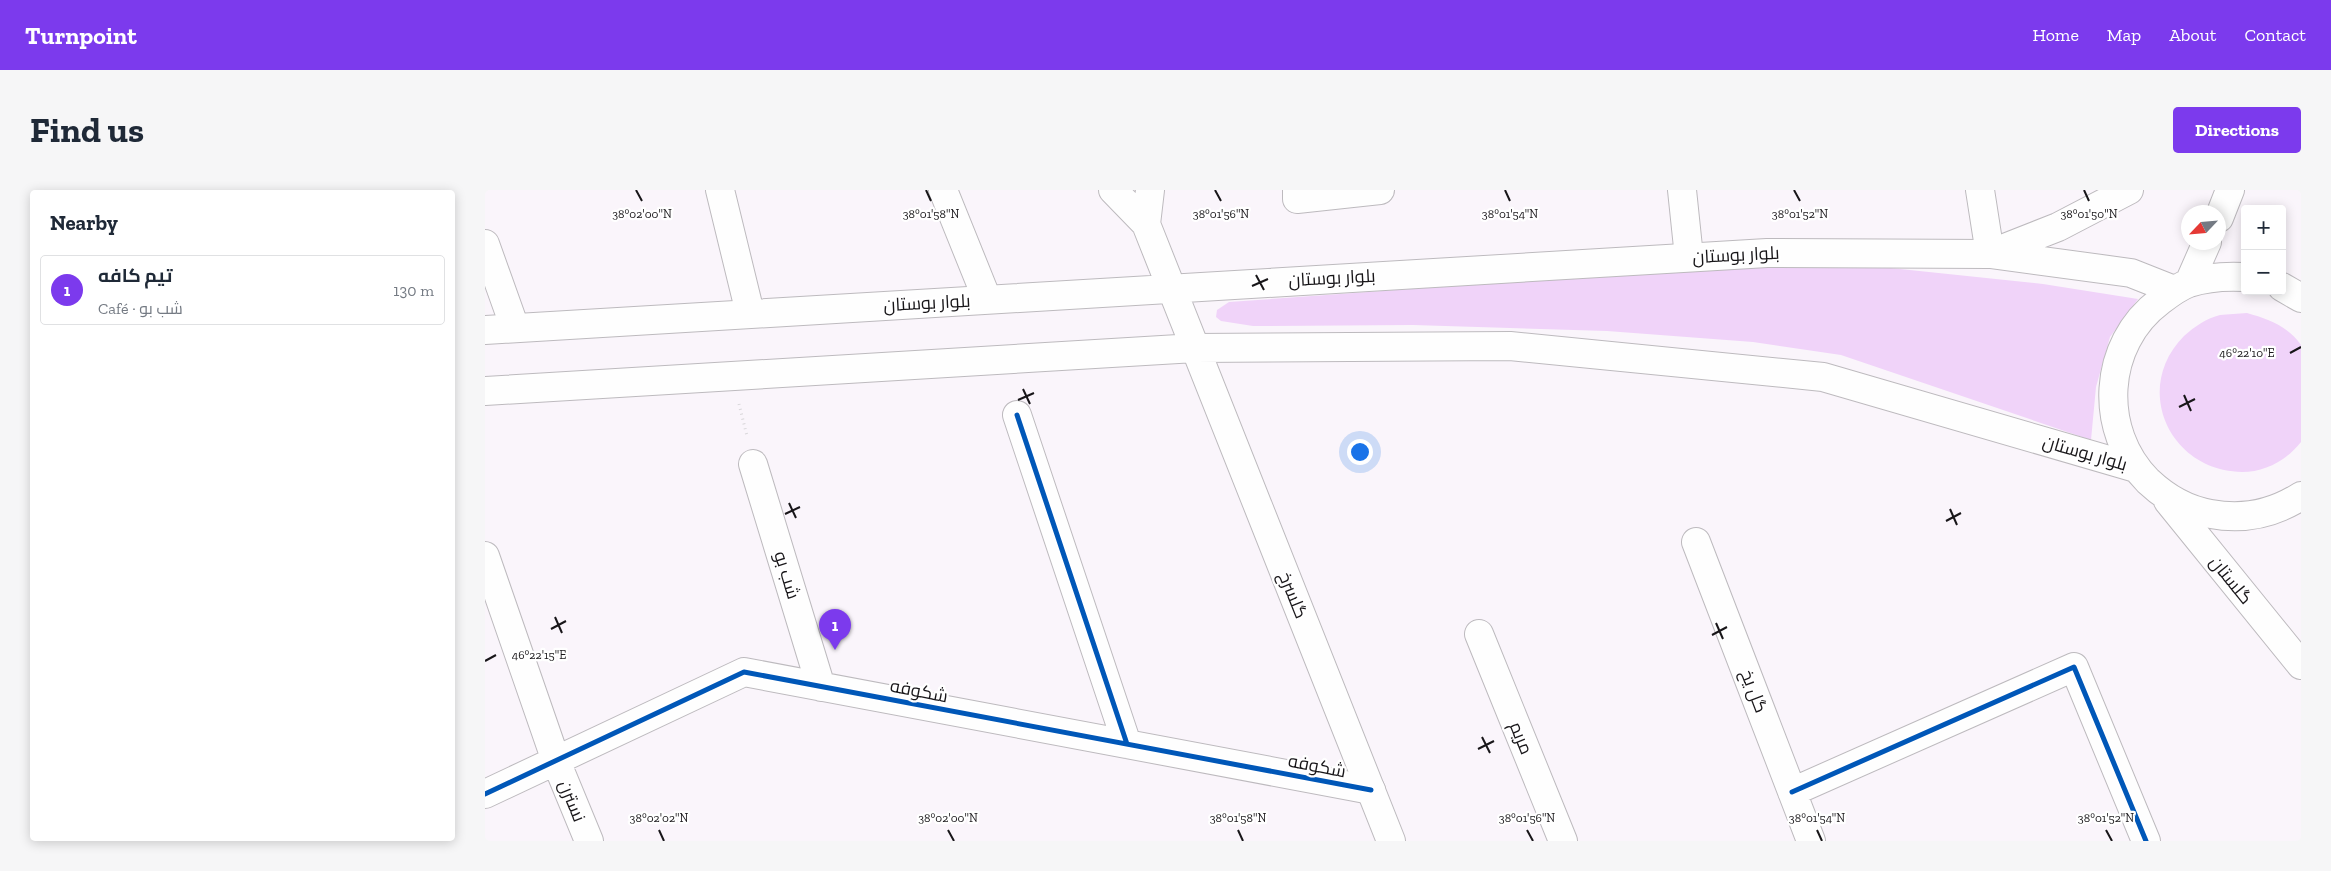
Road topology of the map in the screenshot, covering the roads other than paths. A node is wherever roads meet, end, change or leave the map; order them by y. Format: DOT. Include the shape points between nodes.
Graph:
graph roads {
  1 [pos="720,190"];
  2 [pos="943,190"];
  3 [pos="1113,190"];
  4 [pos="1150,190"];
  5 [pos="1297,190"];
  6 [pos="1380,190"];
  7 [pos="1682,190"];
  8 [pos="1980,190"];
  9 [pos="2129,190"];
  10 [pos="2230,190"];
  11 [pos="2224,205"];
  12 [pos="1146,224"];
  13 [pos="485,244"];
  14 [pos="2203,250"];
  15 [pos="1990,254"];
  16 [pos="1689,257"];
  17 [pos="2241,277"];
  18 [pos="2182,287"];
  19 [pos="1171,288"];
  20 [pos="2286,289"];
  21 [pos="2301,298"];
  22 [pos="987,299"];
  23 [pos="750,313"];
  24 [pos="515,328"];
  25 [pos="485,330"];
  26 [pos="1195,348"];
  27 [pos="485,391"];
  28 [pos="1017,416"];
  29 [pos="753,464"];
  30 [pos="2136,468"];
  31 [pos="2162,494"];
  32 [pos="2301,496"];
  33 [pos="1696,542"];
  34 [pos="485,556"];
  35 [pos="1479,634"];
  36 [pos="2301,665"];
  37 [pos="821,687"];
  38 [pos="1127,744"];
  39 [pos="556,761"];
  40 [pos="1371,790"];
  41 [pos="1792,792"];
  42 [pos="485,794"];
  43 [pos="589,841"];
  44 [pos="1391,841"];
  45 [pos="1563,841"];
  46 [pos="1811,841"];
  47 [pos="2146,841"];
  1 -- 23 [label="main road"];
  2 -- 22 [label="main road"];
  3 -- 12 [label="main road"];
  4 -- 12 [label="main road"];
  5 -- 6 [label="main road" via="1297,199"];
  7 -- 16 [label="main road"];
  8 -- 15 [label="main road"];
  9 -- 15 [label="main road" via="2058,227"];
  10 -- 11 [label="main road"];
  12 -- 19 [label="main road, گلسرخ"];
  13 -- 24 [label="main road"];
  14 -- 18 [label="main road"];
  15 -- 16 [label="main road, بلوار بوستان" via="1767,253"];
  15 -- 18 [label="main road, بلوار بوستان" via="2131,273"];
  16 -- 19 [label="main road, بلوار بوستان"];
  17 -- 18 [label="main road" via="2222,275"];
  18 -- 30 [label="main road" via="2147,311 2127,338 2115,370 2112,405 2120,438"];
  19 -- 22 [label="main road, بلوار بوستان"];
  19 -- 26 [label="main road, گلسرخ"];
  20 -- 21 [label="main road"];
  22 -- 23 [label="main road, بلوار بوستان"];
  23 -- 24 [label="main road, بلوار بوستان"];
  24 -- 25 [label="main road, بلوار بوستان"];
  26 -- 27 [label="main road, بلوار بوستان"];
  26 -- 30 [label="main road, بلوار بوستان" via="1510,346 1823,377"];
  26 -- 40 [label="main road, گلسرخ"];
  28 -- 38 [label="main road"];
  29 -- 37 [label="main road, شب بو"];
  30 -- 31 [label="main road"];
  31 -- 32 [label="main road" via="2195,511 2231,518 2267,513"];
  31 -- 36 [label="main road, گلستان"];
  33 -- 41 [label="main road, گل یخ"];
  34 -- 39 [label="main road, نسترن"];
  35 -- 45 [label="main road, مریم"];
  37 -- 38 [label="main road, شکوفه"];
  37 -- 39 [label="main road, شکوفه" via="744,672"];
  38 -- 40 [label="main road, شکوفه"];
  39 -- 42 [label="main road, شکوفه"];
  39 -- 43 [label="main road, نسترن"];
  40 -- 44 [label="main road, گلسرخ"];
  41 -- 46 [label="main road, گل یخ"];
  41 -- 47 [label="main road" via="2074,667"];
}
